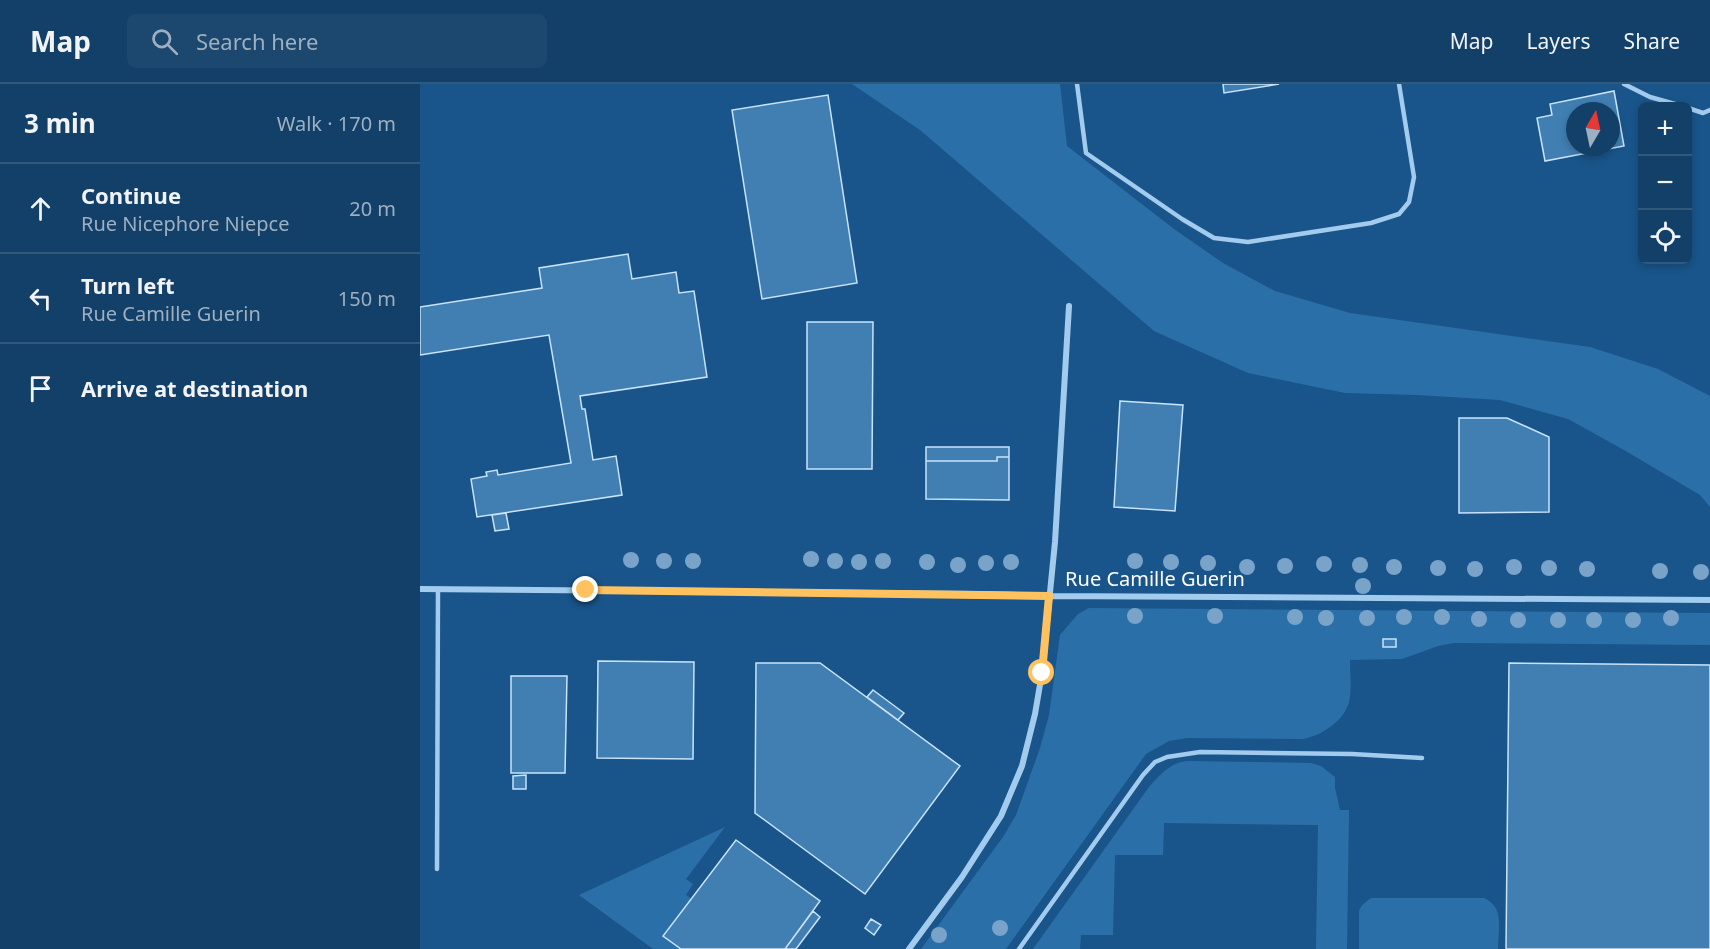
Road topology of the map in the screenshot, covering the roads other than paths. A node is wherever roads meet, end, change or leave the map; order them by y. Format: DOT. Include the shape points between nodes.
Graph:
graph roads {
  1 [pos="1077,84"];
  2 [pos="1399,84"];
  3 [pos="1624,84"];
  4 [pos="1668,102"];
  5 [pos="1692,109"];
  6 [pos="1710,110"];
  7 [pos="1069,306"];
  8 [pos="420,589"];
  9 [pos="438,589"];
  10 [pos="1049,596"];
  11 [pos="1710,600"];
  12 [pos="1422,758"];
  13 [pos="437,869"];
  14 [pos="909,949"];
  15 [pos="1019,949"];
  1 -- 2 [label="lane" via="1086,153 1214,238 1248,242 1371,223 1399,214 1409,202 1414,177"];
  3 -- 4 [label="lane"];
  5 -- 6 [label="lane"];
  7 -- 10 [label="street"];
  8 -- 9 [label="street, Rue Camille Guerin"];
  9 -- 10 [label="street, Rue Camille Guerin"];
  9 -- 13 [label="lane"];
  10 -- 11 [label="street, Rue Camille Guerin"];
  10 -- 14 [label="street" via="1042,673 1022,766 1001,816 963,877"];
  12 -- 15 [label="lane" via="1200,752 1155,762"];
}
